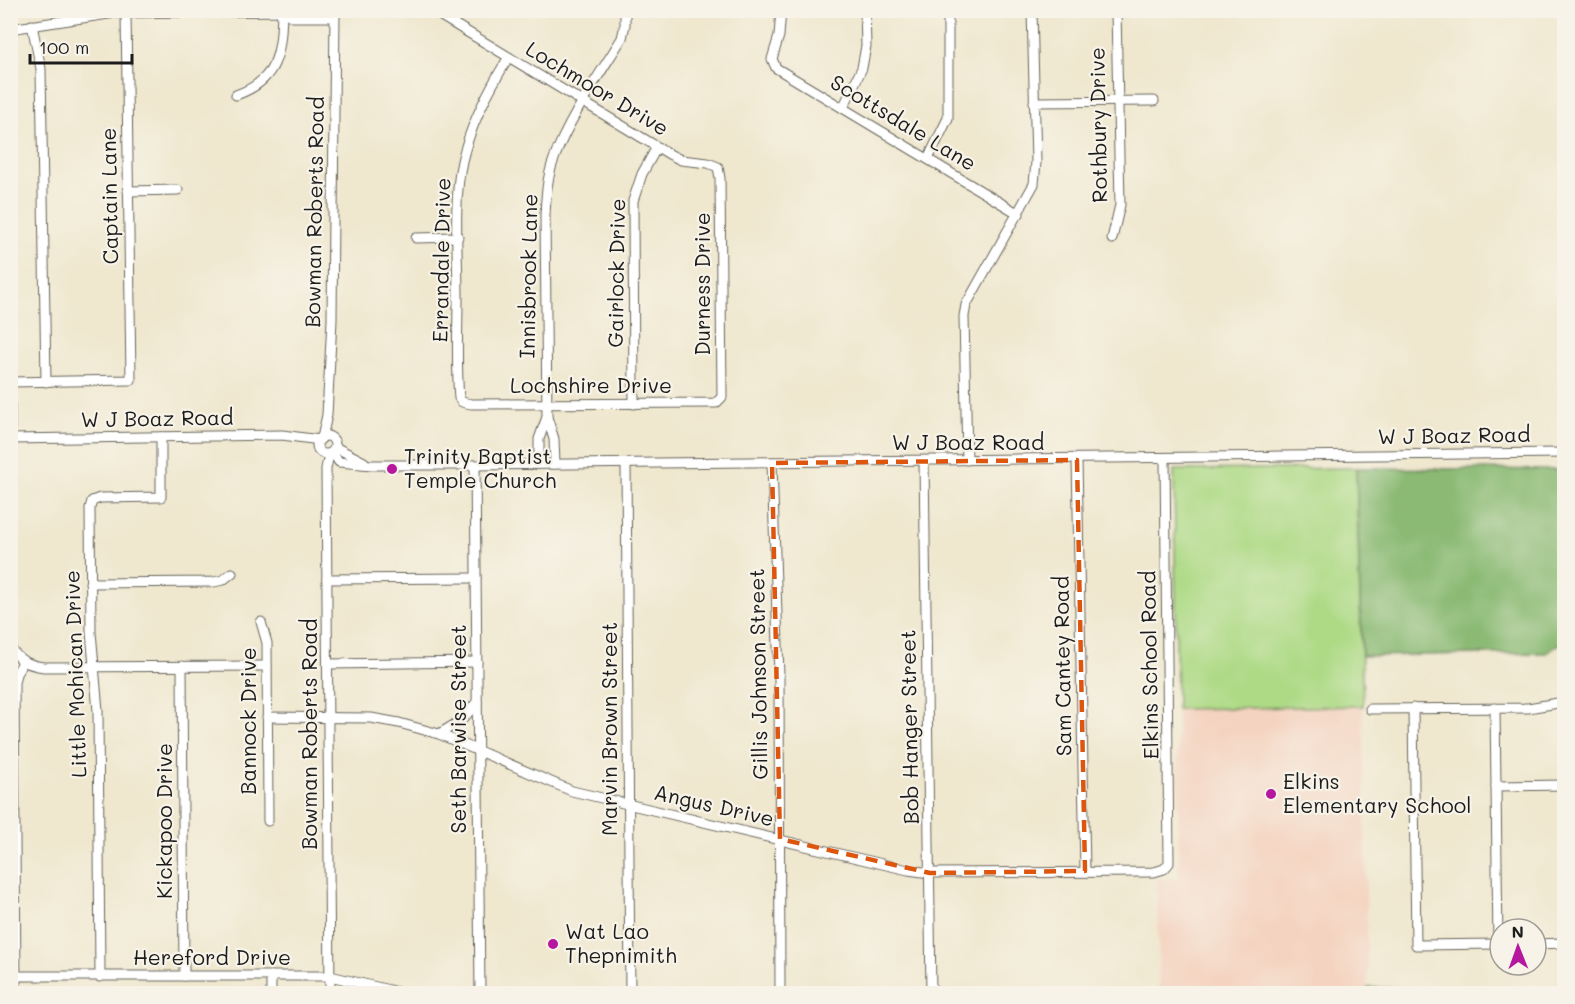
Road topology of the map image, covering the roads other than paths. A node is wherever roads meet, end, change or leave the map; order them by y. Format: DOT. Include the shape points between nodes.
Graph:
graph roads {
  1 [pos="431,10"];
  2 [pos="625,10"];
  3 [pos="781,10"];
  4 [pos="865,10"];
  5 [pos="948,10"];
  6 [pos="1032,10"];
  7 [pos="1116,10"];
  8 [pos="283,11"];
  9 [pos="126,12"];
  10 [pos="335,14"];
  11 [pos="32,26"];
  12 [pos="10,29"];
  13 [pos="508,57"];
  14 [pos="236,95"];
  15 [pos="1117,101"];
  16 [pos="1154,101"];
  17 [pos="584,102"];
  18 [pos="1034,102"];
  19 [pos="843,108"];
  20 [pos="657,147"];
  21 [pos="928,159"];
  22 [pos="718,167"];
  23 [pos="178,190"];
  24 [pos="128,191"];
  25 [pos="1019,214"];
  26 [pos="458,237"];
  27 [pos="416,238"];
  28 [pos="1112,239"];
  29 [pos="10,382"];
  30 [pos="45,382"];
  31 [pos="10,393"];
  32 [pos="720,400"];
  33 [pos="462,402"];
  34 [pos="547,404"];
  35 [pos="634,404"];
  36 [pos="547,417"];
  37 [pos="10,434"];
  38 [pos="161,437"];
  39 [pos="10,439"];
  40 [pos="326,446"];
  41 [pos="1564,453"];
  42 [pos="1165,458"];
  43 [pos="967,460"];
  44 [pos="1077,460"];
  45 [pos="924,461"];
  46 [pos="772,463"];
  47 [pos="539,464"];
  48 [pos="555,464"];
  49 [pos="626,464"];
  50 [pos="475,465"];
  51 [pos="232,573"];
  52 [pos="476,578"];
  53 [pos="327,579"];
  54 [pos="90,583"];
  55 [pos="261,622"];
  56 [pos="10,648"];
  57 [pos="23,662"];
  58 [pos="477,662"];
  59 [pos="328,664"];
  60 [pos="95,666"];
  61 [pos="182,666"];
  62 [pos="267,666"];
  63 [pos="477,702"];
  64 [pos="1564,702"];
  65 [pos="1413,708"];
  66 [pos="1495,708"];
  67 [pos="1370,709"];
  68 [pos="267,717"];
  69 [pos="328,717"];
  70 [pos="440,734"];
  71 [pos="478,751"];
  72 [pos="1564,784"];
  73 [pos="1496,786"];
  74 [pos="628,805"];
  75 [pos="267,821"];
  76 [pos="780,838"];
  77 [pos="1164,869"];
  78 [pos="1084,871"];
  79 [pos="930,873"];
  80 [pos="1498,917"];
  81 [pos="13,918"];
  82 [pos="1564,943"];
  83 [pos="1488,944"];
  84 [pos="1548,944"];
  85 [pos="16,976"];
  86 [pos="100,976"];
  87 [pos="184,976"];
  88 [pos="270,976"];
  89 [pos="330,976"];
  90 [pos="16,993"];
  91 [pos="271,993"];
  92 [pos="330,993"];
  93 [pos="406,993"];
  94 [pos="480,993"];
  95 [pos="630,993"];
  96 [pos="780,993"];
  97 [pos="932,993"];
  1 -- 13 [label="street, Lochmoor Drive"];
  2 -- 17 [label="street, Innisbrook Lane" via="622,38"];
  3 -- 19 [label="street, Scottsdale Lane" via="772,60 776,68"];
  4 -- 19 [label="street" via="862,68"];
  5 -- 21 [label="street" via="948,118"];
  6 -- 18 [label="street"];
  7 -- 15 [label="street, Rothbury Drive"];
  8 -- 9 [label="street"];
  8 -- 10 [label="street" via="293,17"];
  8 -- 14 [label="street" via="282,38 274,67 260,83"];
  9 -- 11 [label="street"];
  9 -- 24 [label="street, Captain Lane"];
  10 -- 40 [label="street, Bowman Roberts Road" via="332,320"];
  11 -- 12 [label="street"];
  11 -- 30 [label="street" via="41,69"];
  13 -- 17 [label="street, Lochmoor Drive"];
  13 -- 26 [label="street, Errandale Drive" via="490,87 468,139 459,188"];
  15 -- 16 [label="street"];
  15 -- 18 [label="street"];
  15 -- 28 [label="street, Rothbury Drive" via="1120,205"];
  17 -- 20 [label="street, Lochmoor Drive"];
  17 -- 34 [label="street, Innisbrook Lane" via="563,137 547,190"];
  18 -- 25 [label="street" via="1034,184"];
  19 -- 21 [label="street, Scottsdale Lane"];
  20 -- 22 [label="street, Lochmoor Drive" via="681,160"];
  20 -- 35 [label="street, Gairlock Drive" via="633,201"];
  21 -- 25 [label="street, Scottsdale Lane"];
  22 -- 32 [label="street, Durness Drive"];
  23 -- 24 [label="street"];
  24 -- 30 [label="street, Captain Lane" via="131,380"];
  25 -- 43 [label="street" via="966,304"];
  26 -- 27 [label="street"];
  26 -- 33 [label="street, Errandale Drive"];
  29 -- 30 [label="street"];
  31 -- 37 [label="street"];
  32 -- 35 [label="street, Lochshire Drive" via="708,404"];
  33 -- 34 [label="street, Lochshire Drive"];
  34 -- 35 [label="street, Lochshire Drive"];
  34 -- 36 [label="street, Innisbrook Lane"];
  36 -- 47 [label="street, Innisbrook Lane" via="539,440"];
  36 -- 48 [label="street, Innisbrook Lane" via="554,439"];
  38 -- 39 [label="street, W J Boaz Road"];
  38 -- 40 [label="street, W J Boaz Road" via="282,435"];
  38 -- 54 [label="street, Little Mohican Drive" via="161,497 92,501"];
  40 -- 50 [label="street, W J Boaz Road" via="372,465"];
  40 -- 53 [label="street, Bowman Roberts Road"];
  41 -- 42 [label="street, W J Boaz Road"];
  42 -- 44 [label="street, W J Boaz Road"];
  42 -- 77 [label="street, Elkins School Road" via="1169,863"];
  43 -- 44 [label="street, W J Boaz Road"];
  43 -- 45 [label="street, W J Boaz Road"];
  44 -- 78 [label="street, Sam Cantey Road"];
  45 -- 46 [label="street, W J Boaz Road"];
  45 -- 79 [label="street, Bob Hanger Street"];
  46 -- 49 [label="street, W J Boaz Road"];
  46 -- 76 [label="street, Gillis Johnson Street"];
  47 -- 48 [label="street, W J Boaz Road"];
  47 -- 50 [label="street, W J Boaz Road"];
  48 -- 49 [label="street, W J Boaz Road"];
  49 -- 74 [label="street, Marvin Brown Street"];
  50 -- 52 [label="street, Seth Barwise Street"];
  51 -- 54 [label="street" via="214,582"];
  52 -- 53 [label="street"];
  52 -- 58 [label="street, Seth Barwise Street"];
  53 -- 59 [label="street, Bowman Roberts Road"];
  54 -- 60 [label="street, Little Mohican Drive"];
  55 -- 62 [label="street, Bannock Drive" via="267,643"];
  56 -- 57 [label="street"];
  57 -- 60 [label="street" via="44,667"];
  57 -- 81 [label="street" via="14,683"];
  58 -- 59 [label="street"];
  58 -- 63 [label="street, Seth Barwise Street"];
  59 -- 69 [label="street, Bowman Roberts Road"];
  60 -- 61 [label="street"];
  60 -- 86 [label="street, Little Mohican Drive"];
  61 -- 62 [label="street"];
  61 -- 87 [label="street, Kickapoo Drive"];
  62 -- 68 [label="street, Bannock Drive"];
  63 -- 70 [label="street" via="462,720"];
  63 -- 71 [label="street, Seth Barwise Street"];
  64 -- 66 [label="street"];
  65 -- 66 [label="street"];
  65 -- 67 [label="street"];
  65 -- 83 [label="street" via="1416,945"];
  66 -- 73 [label="street"];
  68 -- 69 [label="street, Angus Drive"];
  68 -- 75 [label="street, Bannock Drive"];
  69 -- 70 [label="street, Angus Drive" via="371,718"];
  69 -- 89 [label="street, Bowman Roberts Road"];
  70 -- 71 [label="street, Angus Drive"];
  71 -- 74 [label="street, Angus Drive" via="560,787"];
  71 -- 94 [label="street, Seth Barwise Street"];
  72 -- 73 [label="street"];
  73 -- 80 [label="street"];
  74 -- 76 [label="street, Angus Drive"];
  74 -- 95 [label="street, Marvin Brown Street"];
  76 -- 79 [label="street, Angus Drive"];
  76 -- 96 [label="street, Gillis Johnson Street"];
  77 -- 78 [label="street, Angus Drive" via="1143,873"];
  78 -- 79 [label="street, Angus Drive"];
  79 -- 97 [label="street, Bob Hanger Street"];
  81 -- 85 [label="street"];
  82 -- 84 [label="street"];
  85 -- 86 [label="street, Hereford Drive"];
  85 -- 90 [label="street"];
  86 -- 87 [label="street, Hereford Drive"];
  87 -- 88 [label="street, Hereford Drive"];
  88 -- 89 [label="street, Hereford Drive"];
  88 -- 91 [label="street"];
  89 -- 92 [label="street, Bowman Roberts Road"];
  89 -- 93 [label="street, Hereford Drive"];
}
